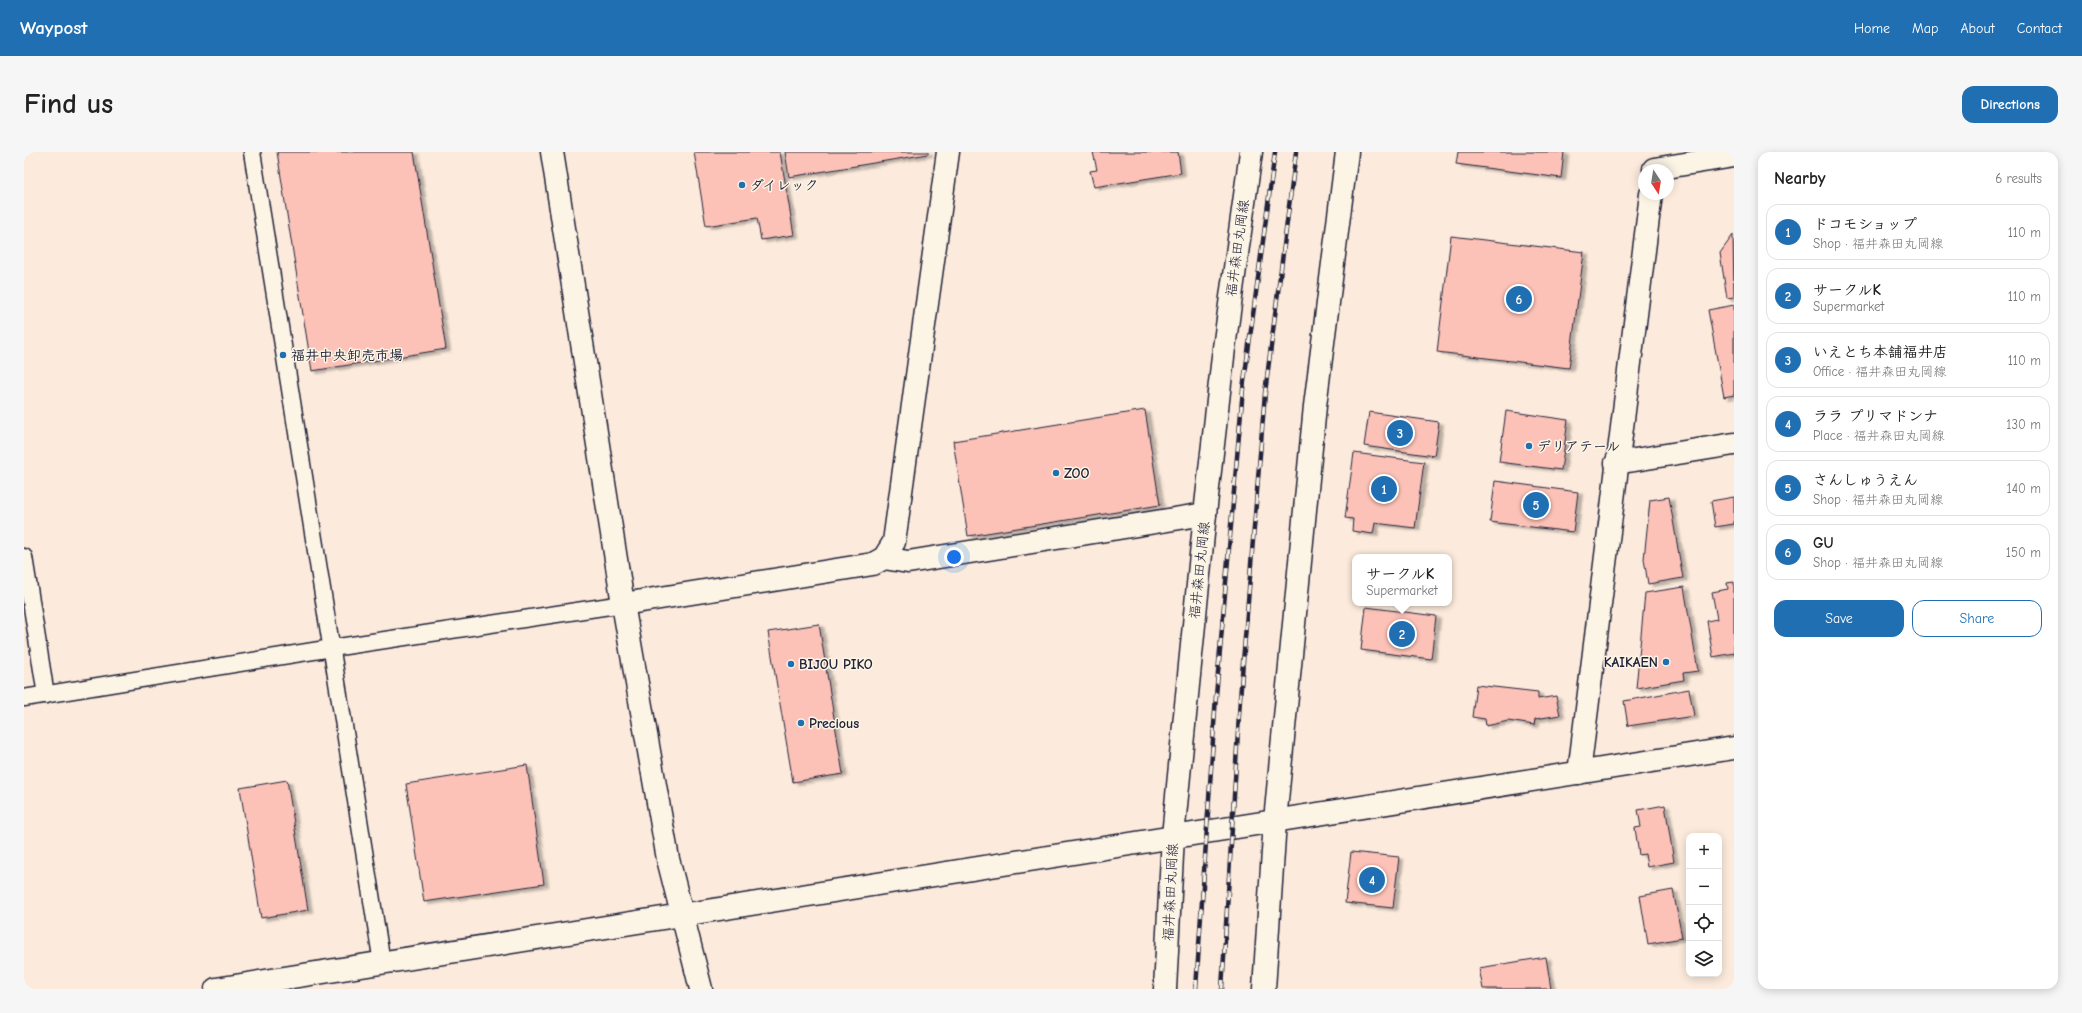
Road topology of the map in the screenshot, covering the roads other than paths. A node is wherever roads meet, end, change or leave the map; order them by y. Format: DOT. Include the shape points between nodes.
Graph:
graph roads {
  1 [pos="252,152"];
  2 [pos="552,152"];
  3 [pos="948,152"];
  4 [pos="1251,152"];
  5 [pos="1347,152"];
  6 [pos="1734,156"];
  7 [pos="1654,164"];
  8 [pos="1650,200"];
  9 [pos="1734,444"];
  10 [pos="1616,463"];
  11 [pos="1205,514"];
  12 [pos="24,557"];
  13 [pos="884,558"];
  14 [pos="623,604"];
  15 [pos="332,648"];
  16 [pos="46,695"];
  17 [pos="24,698"];
  18 [pos="1734,748"];
  19 [pos="1579,773"];
  20 [pos="1275,821"];
  21 [pos="1173,836"];
  22 [pos="682,915"];
  23 [pos="382,963"];
  24 [pos="216,989"];
  25 [pos="701,989"];
  26 [pos="1165,989"];
  27 [pos="1264,989"];
  1 -- 15 [label="lane"];
  2 -- 14 [label="street"];
  3 -- 13 [label="street" via="894,542"];
  4 -- 11 [label="street, 福井森田丸岡線" via="1224,348"];
  5 -- 20 [label="street" via="1315,406"];
  6 -- 7 [label="street"];
  8 -- 10 [label="street"];
  9 -- 10 [label="street"];
  10 -- 19 [label="street"];
  11 -- 13 [label="street" via="908,562"];
  11 -- 21 [label="street, 福井森田丸岡線"];
  12 -- 16 [label="lane"];
  13 -- 14 [label="street" via="873,564"];
  14 -- 15 [label="lane"];
  14 -- 22 [label="street" via="668,859"];
  15 -- 16 [label="lane"];
  15 -- 23 [label="lane"];
  16 -- 17 [label="lane"];
  18 -- 19 [label="street"];
  19 -- 20 [label="street"];
  20 -- 21 [label="street"];
  20 -- 27 [label="street"];
  21 -- 22 [label="street"];
  21 -- 26 [label="street, 福井森田丸岡線"];
  22 -- 23 [label="street"];
  22 -- 25 [label="street"];
  23 -- 24 [label="street"];
}
